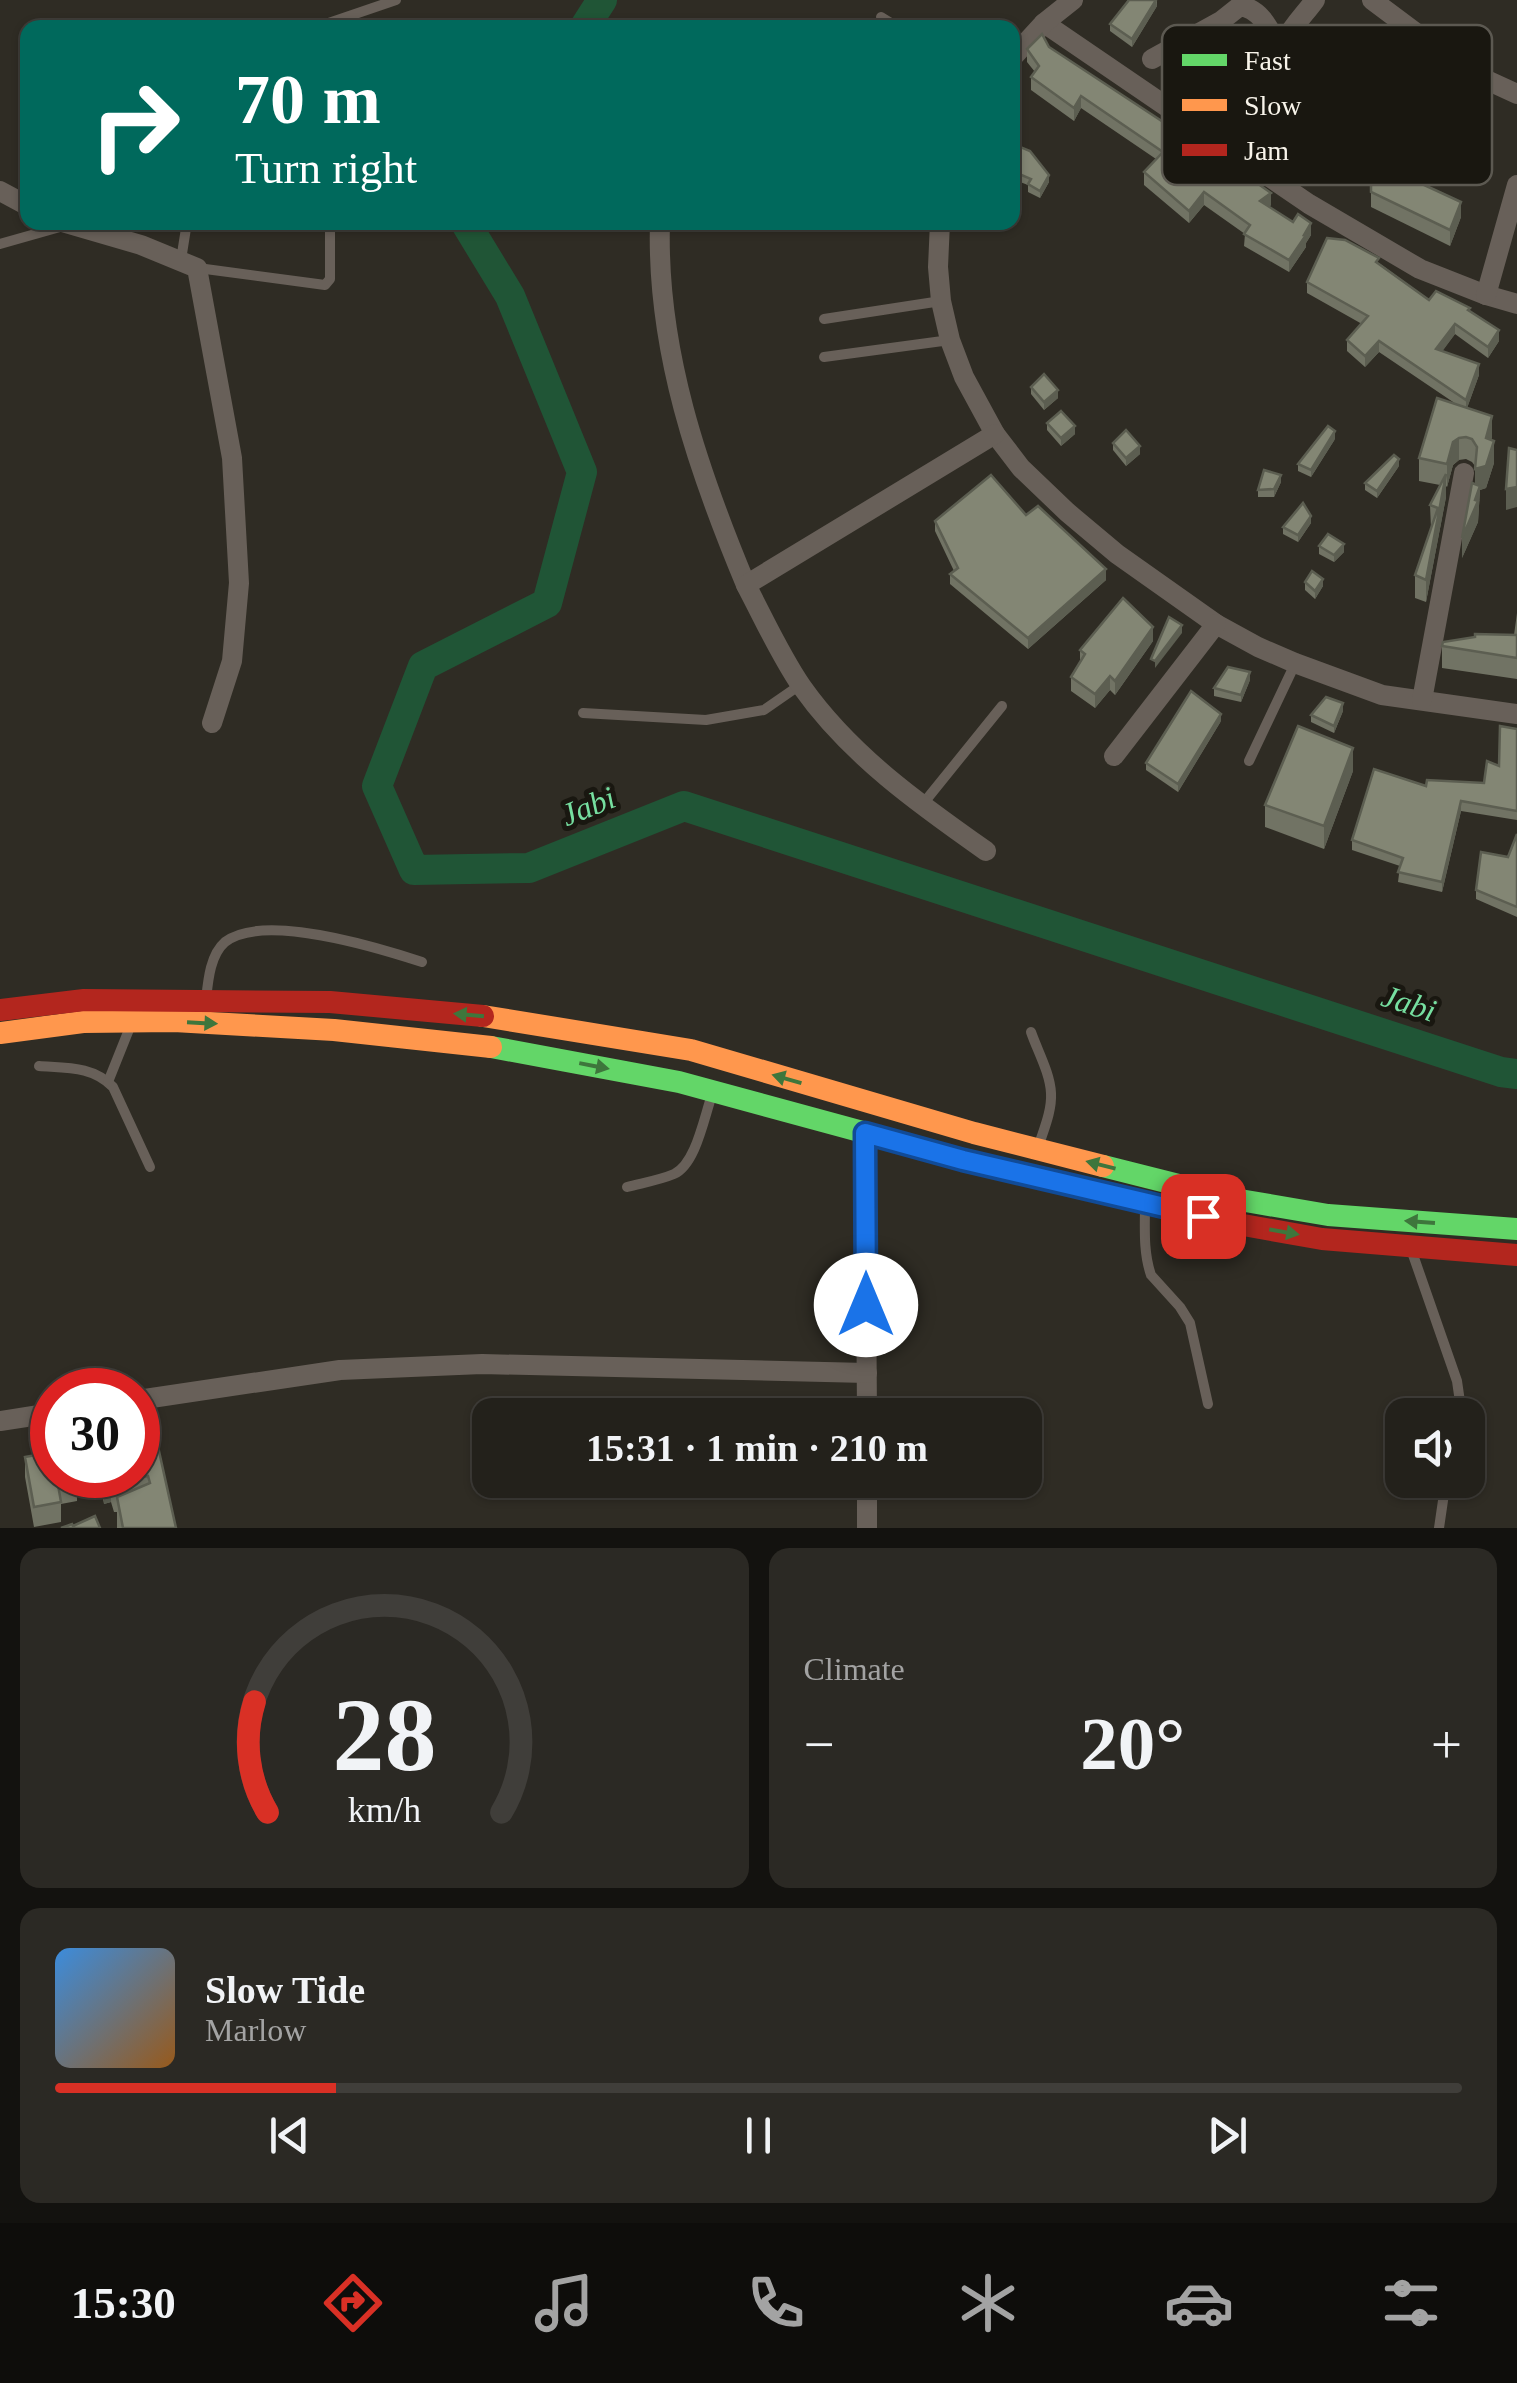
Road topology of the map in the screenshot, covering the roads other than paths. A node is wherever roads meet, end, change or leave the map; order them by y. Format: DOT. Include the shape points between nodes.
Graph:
graph roads {
  1 [pos="396,0"];
  2 [pos="1073,0"];
  3 [pos="1316,0"];
  4 [pos="1372,0"];
  5 [pos="1248,4"];
  6 [pos="881,17"];
  7 [pos="337,20"];
  8 [pos="886,20"];
  9 [pos="1044,23"];
  10 [pos="1212,25"];
  11 [pos="1267,25"];
  12 [pos="1298,25"];
  13 [pos="1405,25"];
  14 [pos="1020,49"];
  15 [pos="1162,53"];
  16 [pos="1152,59"];
  17 [pos="1492,83"];
  18 [pos="1517,94"];
  19 [pos="1162,104"];
  20 [pos="1281,185"];
  21 [pos="1517,185"];
  22 [pos="46,230"];
  23 [pos="87,230"];
  24 [pos="187,230"];
  25 [pos="330,230"];
  26 [pos="660,230"];
  27 [pos="940,230"];
  28 [pos="0,244"];
  29 [pos="189,265"];
  30 [pos="1486,295"];
  31 [pos="941,301"];
  32 [pos="1517,304"];
  33 [pos="824,319"];
  34 [pos="950,340"];
  35 [pos="824,357"];
  36 [pos="995,434"];
  37 [pos="1464,473"];
  38 [pos="746,585"];
  39 [pos="1216,624"];
  40 [pos="1296,663"];
  41 [pos="800,684"];
  42 [pos="1422,700"];
  43 [pos="1002,706"];
  44 [pos="583,713"];
  45 [pos="1517,714"];
  46 [pos="212,723"];
  47 [pos="1114,756"];
  48 [pos="1249,761"];
  49 [pos="921,806"];
  50 [pos="986,851"];
  51 [pos="422,962"];
  52 [pos="206,1001"];
  53 [pos="0,1010"];
  54 [pos="137,1014"];
  55 [pos="1031,1032"];
  56 [pos="0,1033"];
  57 [pos="39,1066"];
  58 [pos="108,1082"];
  59 [pos="713,1092"];
  60 [pos="865,1133"];
  61 [pos="1038,1149"];
  62 [pos="150,1167"];
  63 [pos="627,1188"];
  64 [pos="1145,1202"];
  65 [pos="1517,1229"];
  66 [pos="1410,1246"];
  67 [pos="1517,1256"];
  68 [pos="867,1374"];
  69 [pos="160,1397"];
  70 [pos="867,1398"];
  71 [pos="1459,1398"];
  72 [pos="1208,1404"];
  73 [pos="30,1416"];
  74 [pos="0,1421"];
  75 [pos="867,1498"];
  76 [pos="1443,1498"];
  77 [pos="867,1528"];
  78 [pos="1439,1528"];
  1 -- 7 [label="lane"];
  2 -- 9 [label="street"];
  3 -- 12 [label="street"];
  4 -- 13 [label="street"];
  5 -- 10 [label="street"];
  5 -- 11 [label="street"];
  6 -- 8 [label="lane"];
  9 -- 14 [label="street"];
  9 -- 19 [label="street"];
  15 -- 16 [label="street"];
  17 -- 18 [label="street"];
  20 -- 30 [label="street" via="1420,269"];
  21 -- 30 [label="street"];
  22 -- 28 [label="lane"];
  23 -- 29 [label="street"];
  24 -- 29 [label="lane"];
  25 -- 29 [label="lane" via="330,279 324,285"];
  26 -- 38 [label="street" via="666,321 682,406"];
  27 -- 31 [label="street"];
  29 -- 46 [label="street" via="232,458 239,584 232,662"];
  30 -- 32 [label="street"];
  31 -- 33 [label="lane"];
  31 -- 34 [label="street"];
  34 -- 35 [label="lane"];
  34 -- 36 [label="street"];
  36 -- 38 [label="street"];
  36 -- 39 [label="street" via="1067,512"];
  37 -- 42 [label="street"];
  38 -- 41 [label="street"];
  39 -- 40 [label="street"];
  39 -- 47 [label="street"];
  40 -- 42 [label="street" via="1382,694"];
  40 -- 48 [label="lane"];
  41 -- 44 [label="lane" via="764,710 706,720"];
  41 -- 49 [label="street" via="846,739"];
  42 -- 45 [label="street"];
  43 -- 49 [label="lane"];
  49 -- 50 [label="street"];
  51 -- 52 [label="lane" via="316,934 241,934 223,944 214,960"];
  52 -- 54 [label="main road"];
  61 -- 52 [label="main road, one-way" via="690,1050 501,1018 330,1002"];
  53 -- 54 [label="main road" via="84,1000"];
  54 -- 56 [label="main road"];
  54 -- 58 [label="lane"];
  54 -- 59 [label="main road, one-way" via="502,1048"];
  55 -- 61 [label="lane" via="1051,1095"];
  57 -- 58 [label="lane" via="88,1070"];
  58 -- 62 [label="lane"];
  59 -- 60 [label="main road"];
  59 -- 63 [label="lane" via="686,1167"];
  60 -- 64 [label="main road"];
  60 -- 68 [label="street"];
  65 -- 61 [label="main road, one-way" via="1291,1208"];
  64 -- 66 [label="main road, one-way" via="1322,1239"];
  64 -- 72 [label="lane" via="1149,1269 1190,1323"];
  66 -- 67 [label="main road"];
  66 -- 71 [label="lane"];
  68 -- 69 [label="street" via="482,1364 340,1370"];
  68 -- 70 [label="street"];
  73 -- 74 [label="street"];
  75 -- 77 [label="street"];
  76 -- 78 [label="lane"];
}
